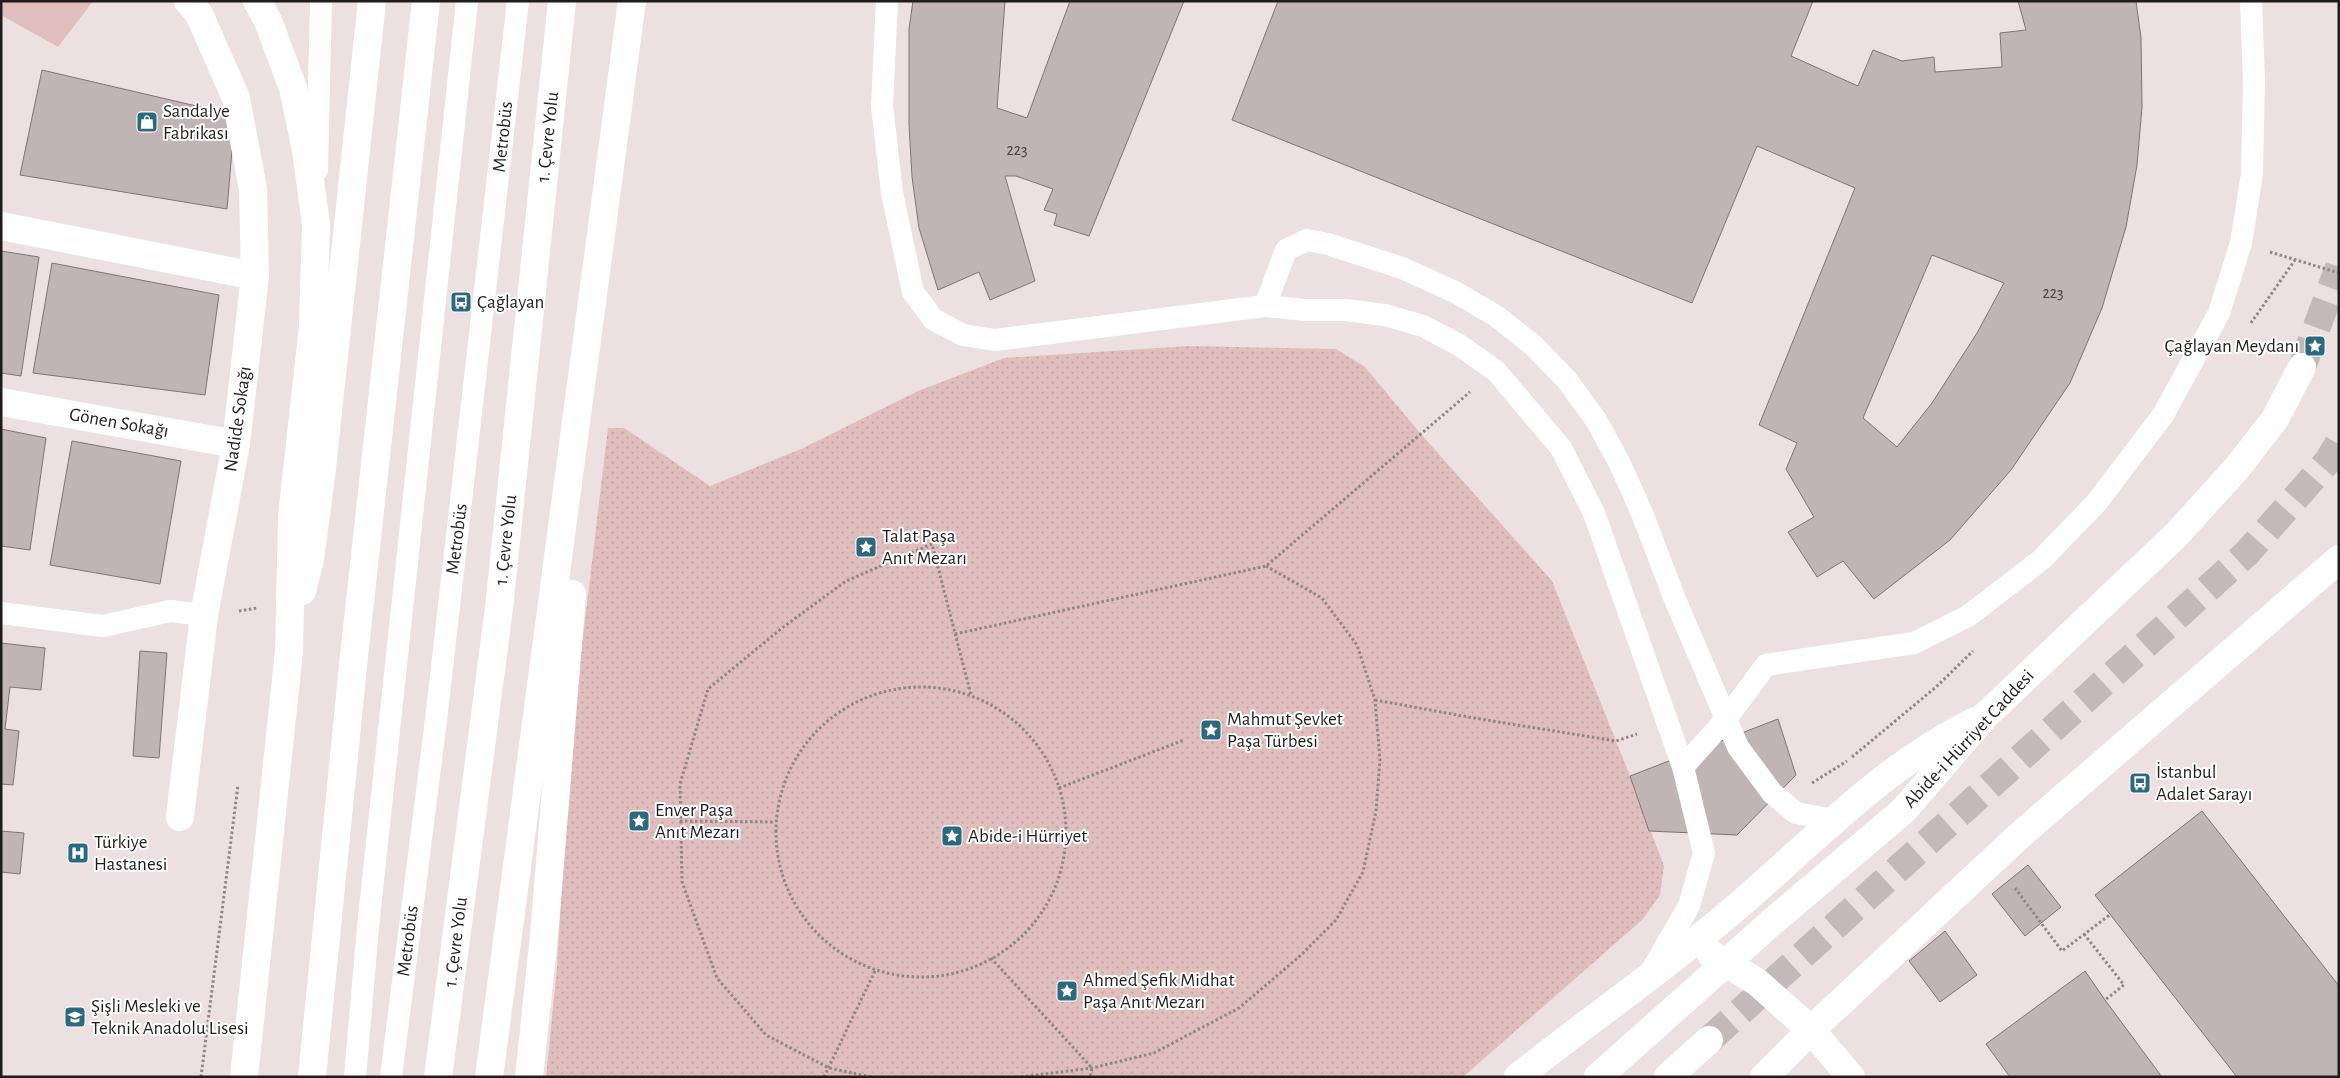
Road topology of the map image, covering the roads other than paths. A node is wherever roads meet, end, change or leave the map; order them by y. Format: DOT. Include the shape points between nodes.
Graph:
graph roads {
  1 [pos="188,1"];
  2 [pos="257,1"];
  3 [pos="321,1"];
  4 [pos="372,1"];
  5 [pos="426,1"];
  6 [pos="467,1"];
  7 [pos="518,1"];
  8 [pos="562,1"];
  9 [pos="632,1"];
  10 [pos="887,1"];
  11 [pos="2251,1"];
  12 [pos="316,224"];
  13 [pos="1,226"];
  14 [pos="255,276"];
  15 [pos="1265,306"];
  16 [pos="2302,367"];
  17 [pos="1,402"];
  18 [pos="580,403"];
  19 [pos="236,444"];
  20 [pos="2339,559"];
  21 [pos="1,613"];
  22 [pos="204,615"];
  23 [pos="289,651"];
  24 [pos="1985,716"];
  25 [pos="1726,719"];
  26 [pos="1683,767"];
  27 [pos="180,817"];
  28 [pos="1834,820"];
  29 [pos="1691,946"];
  30 [pos="1727,962"];
  31 [pos="1643,984"];
  32 [pos="1810,1030"];
  33 [pos="1709,1040"];
  34 [pos="244,1077"];
  35 [pos="312,1077"];
  36 [pos="355,1077"];
  37 [pos="391,1077"];
  38 [pos="438,1077"];
  39 [pos="489,1077"];
  40 [pos="529,1077"];
  41 [pos="1518,1077"];
  42 [pos="1598,1077"];
  43 [pos="1668,1077"];
  44 [pos="1764,1077"];
  45 [pos="1851,1077"];
  1 -- 14 [label="main road, Nadide Sokağı" via="199,14 236,98 253,189"];
  2 -- 12 [label="main road" via="268,21 293,88"];
  3 -- 12 [label="lane"];
  4 -- 23 [label="main road" via="321,477 310,559"];
  5 -- 35 [label="main road" via="354,656"];
  6 -- 36 [label="lane" via="370,907"];
  7 -- 37 [label="lane, Metrobüs" via="437,710"];
  8 -- 38 [label="main road, 1. Çevre Yolu" via="499,608"];
  9 -- 18 [label="main road" via="596,257"];
  10 -- 15 [label="lane" via="882,106 892,193 913,292 933,318 962,335 995,340"];
  11 -- 25 [label="lane" via="2254,80 2252,174 2241,243 2219,313 2163,415 2097,502 2041,560 1968,616 1914,643 1766,665"];
  12 -- 23 [label="main road" via="313,326 292,516"];
  13 -- 14 [label="main road"];
  14 -- 19 [label="main road, Nadide Sokağı"];
  15 -- 25 [label="lane" via="1286,250 1306,240 1402,268 1455,292 1496,316 1533,345 1592,413 1619,462"];
  15 -- 26 [label="lane" via="1385,315 1423,326 1459,345 1496,371 1526,404 1561,448 1594,513"];
  16 -- 24 [label="main road, Abide-i Hürriyet Caddesi" via="2275,419 2237,468 2177,534"];
  17 -- 19 [label="main road, Gönen Sokağı"];
  18 -- 39 [label="main road"];
  18 -- 40 [label="main road" via="581,482"];
  19 -- 22 [label="main road, Nadide Sokağı"];
  20 -- 32 [label="main road" via="2019,836"];
  21 -- 22 [label="lane" via="103,626 170,610"];
  22 -- 27 [label="main road, Nadide Sokağı"];
  23 -- 34 [label="main road"];
  24 -- 28 [label="main road" via="1945,736 1911,759"];
  24 -- 30 [label="main road, Abide-i Hürriyet Caddesi" via="1904,810"];
  25 -- 26 [label="lane"];
  25 -- 28 [label="lane" via="1738,747 1772,793 1796,813"];
  26 -- 31 [label="lane" via="1704,853 1689,906"];
  28 -- 29 [label="main road"];
  29 -- 30 [label="main road"];
  29 -- 31 [label="main road"];
  30 -- 32 [label="main road" via="1757,982"];
  30 -- 42 [label="main road, Abide-i Hürriyet Caddesi"];
  31 -- 41 [label="main road" via="1585,1024"];
  32 -- 44 [label="main road"];
  32 -- 45 [label="main road"];
  33 -- 43 [label="main road"];
}
